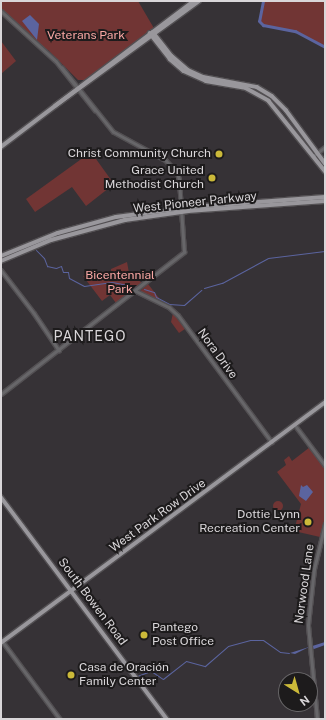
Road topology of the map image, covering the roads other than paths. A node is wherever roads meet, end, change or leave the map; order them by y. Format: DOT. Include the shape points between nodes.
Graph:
graph roads {
  1 [pos="194,1"];
  2 [pos="199,1"];
  3 [pos="1,11"];
  4 [pos="152,34"];
  5 [pos="79,89"];
  6 [pos="271,96"];
  7 [pos="264,97"];
  8 [pos="300,130"];
  9 [pos="296,133"];
  10 [pos="1,147"];
  11 [pos="325,147"];
  12 [pos="317,153"];
  13 [pos="313,156"];
  14 [pos="325,163"];
  15 [pos="325,171"];
  16 [pos="325,197"];
  17 [pos="325,202"];
  18 [pos="181,210"];
  19 [pos="1,256"];
  20 [pos="1,261"];
  21 [pos="1,270"];
  22 [pos="136,292"];
  23 [pos="59,350"];
  24 [pos="1,394"];
  25 [pos="325,402"];
  26 [pos="295,425"];
  27 [pos="272,443"];
  28 [pos="325,465"];
  29 [pos="1,498"];
  30 [pos="325,524"];
  31 [pos="72,591"];
  32 [pos="2,643"];
  33 [pos="60,719"];
  34 [pos="167,719"];
  35 [pos="317,719"];
  1 -- 4 [label="main road"];
  2 -- 4 [label="main road"];
  3 -- 5 [label="street" via="62,68"];
  4 -- 5 [label="main road"];
  4 -- 6 [label="main road" via="188,70 203,77 246,84"];
  4 -- 7 [label="main road" via="173,62 187,73 206,81 246,88"];
  5 -- 10 [label="main road"];
  5 -- 18 [label="street" via="113,132 166,161 178,176"];
  6 -- 7 [label="main road"];
  6 -- 8 [label="main road"];
  7 -- 9 [label="main road" via="278,109"];
  8 -- 9 [label="main road"];
  8 -- 12 [label="main road"];
  9 -- 13 [label="main road"];
  11 -- 12 [label="street"];
  12 -- 13 [label="street"];
  12 -- 14 [label="main road"];
  13 -- 15 [label="main road"];
  16 -- 18 [label="main road, West Pioneer Parkway"];
  17 -- 18 [label="main road, West Pioneer Parkway"];
  18 -- 19 [label="main road, West Pioneer Parkway" via="132,214 80,225"];
  18 -- 20 [label="main road, West Pioneer Parkway" via="94,227 37,245"];
  18 -- 22 [label="street" via="183,254"];
  21 -- 23 [label="street"];
  22 -- 23 [label="street"];
  22 -- 27 [label="street, Nora Drive" via="169,307 178,315"];
  23 -- 24 [label="street"];
  25 -- 26 [label="main road, West Park Row Drive"];
  26 -- 27 [label="main road, West Park Row Drive"];
  26 -- 28 [label="street"];
  27 -- 31 [label="main road, West Park Row Drive"];
  29 -- 31 [label="main road, South Bowen Road"];
  30 -- 35 [label="street, Norwood Lane" via="310,600 308,644"];
  31 -- 32 [label="main road, West Park Row Drive"];
  31 -- 34 [label="main road, South Bowen Road"];
  32 -- 33 [label="street"];
}
